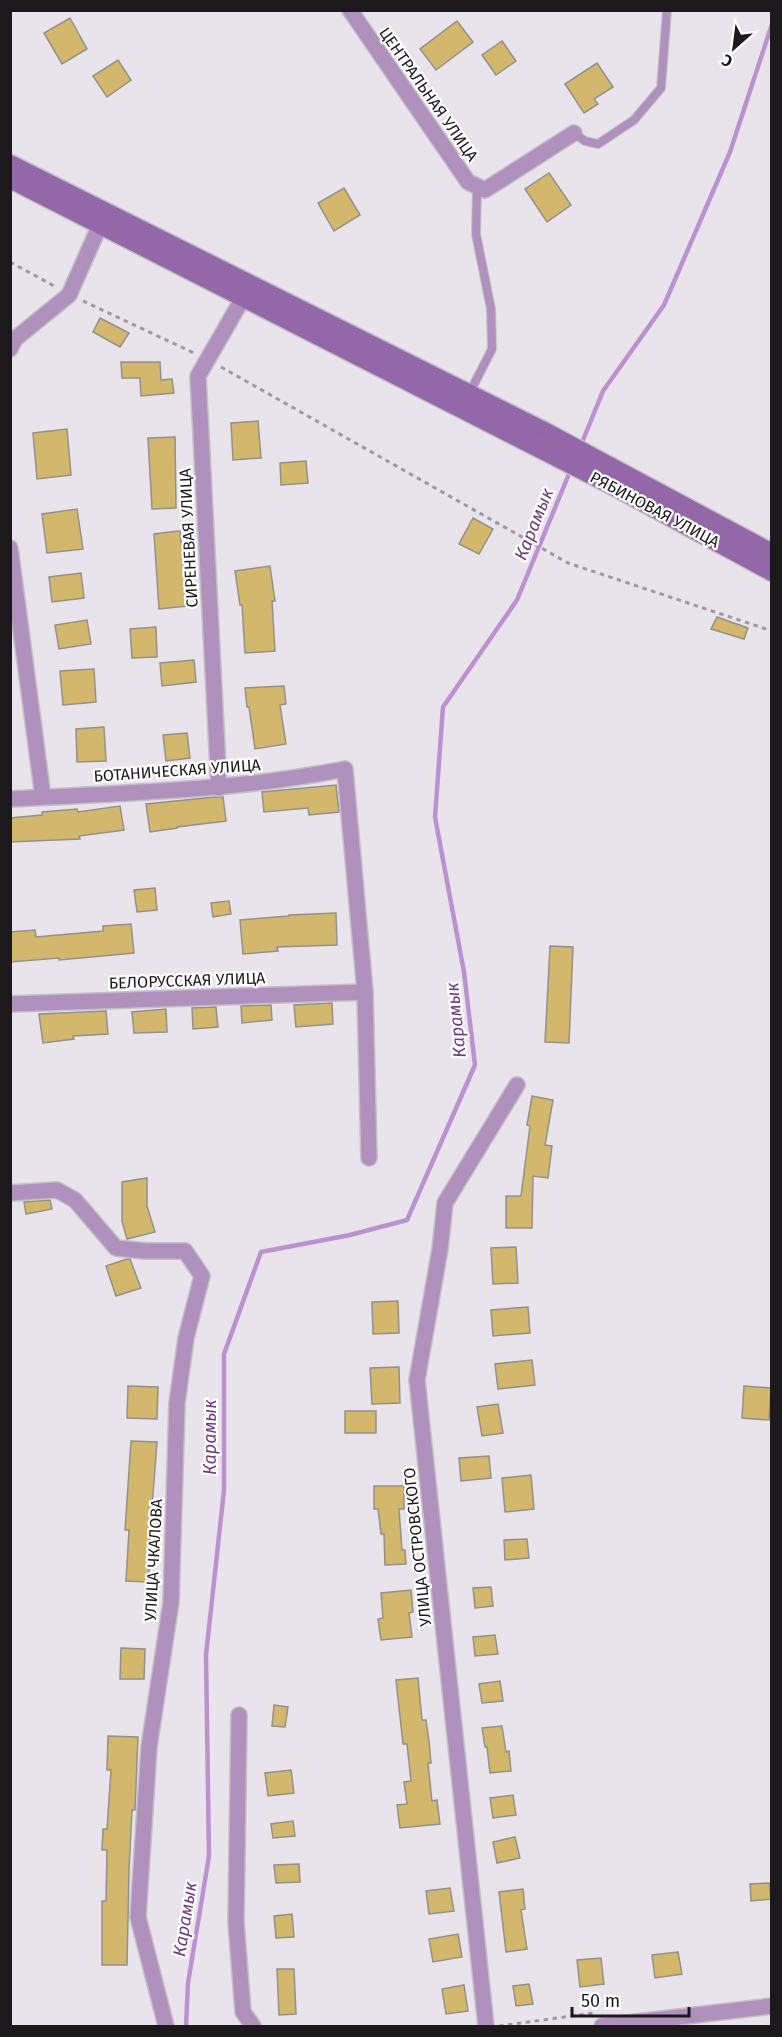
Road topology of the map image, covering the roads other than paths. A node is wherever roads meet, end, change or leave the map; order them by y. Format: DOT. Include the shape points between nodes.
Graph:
graph roads {
  1 [pos="350,10"];
  2 [pos="667,10"];
  3 [pos="574,133"];
  4 [pos="10,164"];
  5 [pos="10,179"];
  6 [pos="481,188"];
  7 [pos="100,225"];
  8 [pos="243,298"];
  9 [pos="10,349"];
  10 [pos="465,402"];
  11 [pos="619,480"];
  12 [pos="10,549"];
  13 [pos="771,552"];
  14 [pos="771,572"];
  15 [pos="219,788"];
  16 [pos="43,797"];
  17 [pos="10,799"];
  18 [pos="365,992"];
  19 [pos="10,1004"];
  20 [pos="517,1084"];
  21 [pos="369,1158"];
  22 [pos="10,1193"];
  23 [pos="239,1715"];
  24 [pos="771,2006"];
  25 [pos="166,2026"];
  26 [pos="253,2026"];
  27 [pos="486,2026"];
  28 [pos="602,2026"];
  1 -- 6 [label="street, ЦЕНТРАЛЬНАЯ УЛИЦА" via="468,182"];
  2 -- 3 [label="lane" via="661,88 634,120 598,144"];
  3 -- 6 [label="street"];
  4 -- 10 [label="main road"];
  5 -- 7 [label="main road"];
  6 -- 10 [label="lane" via="476,234 491,309 492,349"];
  7 -- 8 [label="main road"];
  7 -- 9 [label="street" via="69,295 15,339"];
  8 -- 10 [label="main road"];
  8 -- 15 [label="street, СИРЕНЕВАЯ УЛИЦА" via="198,376"];
  10 -- 11 [label="main road, РЯБИНОВАЯ УЛИЦА"];
  11 -- 13 [label="main road"];
  11 -- 14 [label="main road, РЯБИНОВАЯ УЛИЦА"];
  12 -- 16 [label="street"];
  15 -- 16 [label="street, БОТАНИЧЕСКАЯ УЛИЦА"];
  15 -- 18 [label="street, БОТАНИЧЕСКАЯ УЛИЦА" via="345,769"];
  16 -- 17 [label="street, БОТАНИЧЕСКАЯ УЛИЦА"];
  18 -- 19 [label="street, БЕЛОРУССКАЯ УЛИЦА"];
  18 -- 21 [label="street"];
  20 -- 27 [label="street, УЛИЦА ОСТРОВСКОГО" via="445,1203 417,1380"];
  22 -- 25 [label="street, УЛИЦА ЧКАЛОВА" via="57,1190 75,1200 116,1248 185,1251 202,1276 186,1338 177,1403 171,1602 149,1747 138,1917"];
  23 -- 26 [label="street" via="236,1922 243,2012"];
  24 -- 28 [label="street"];
}
